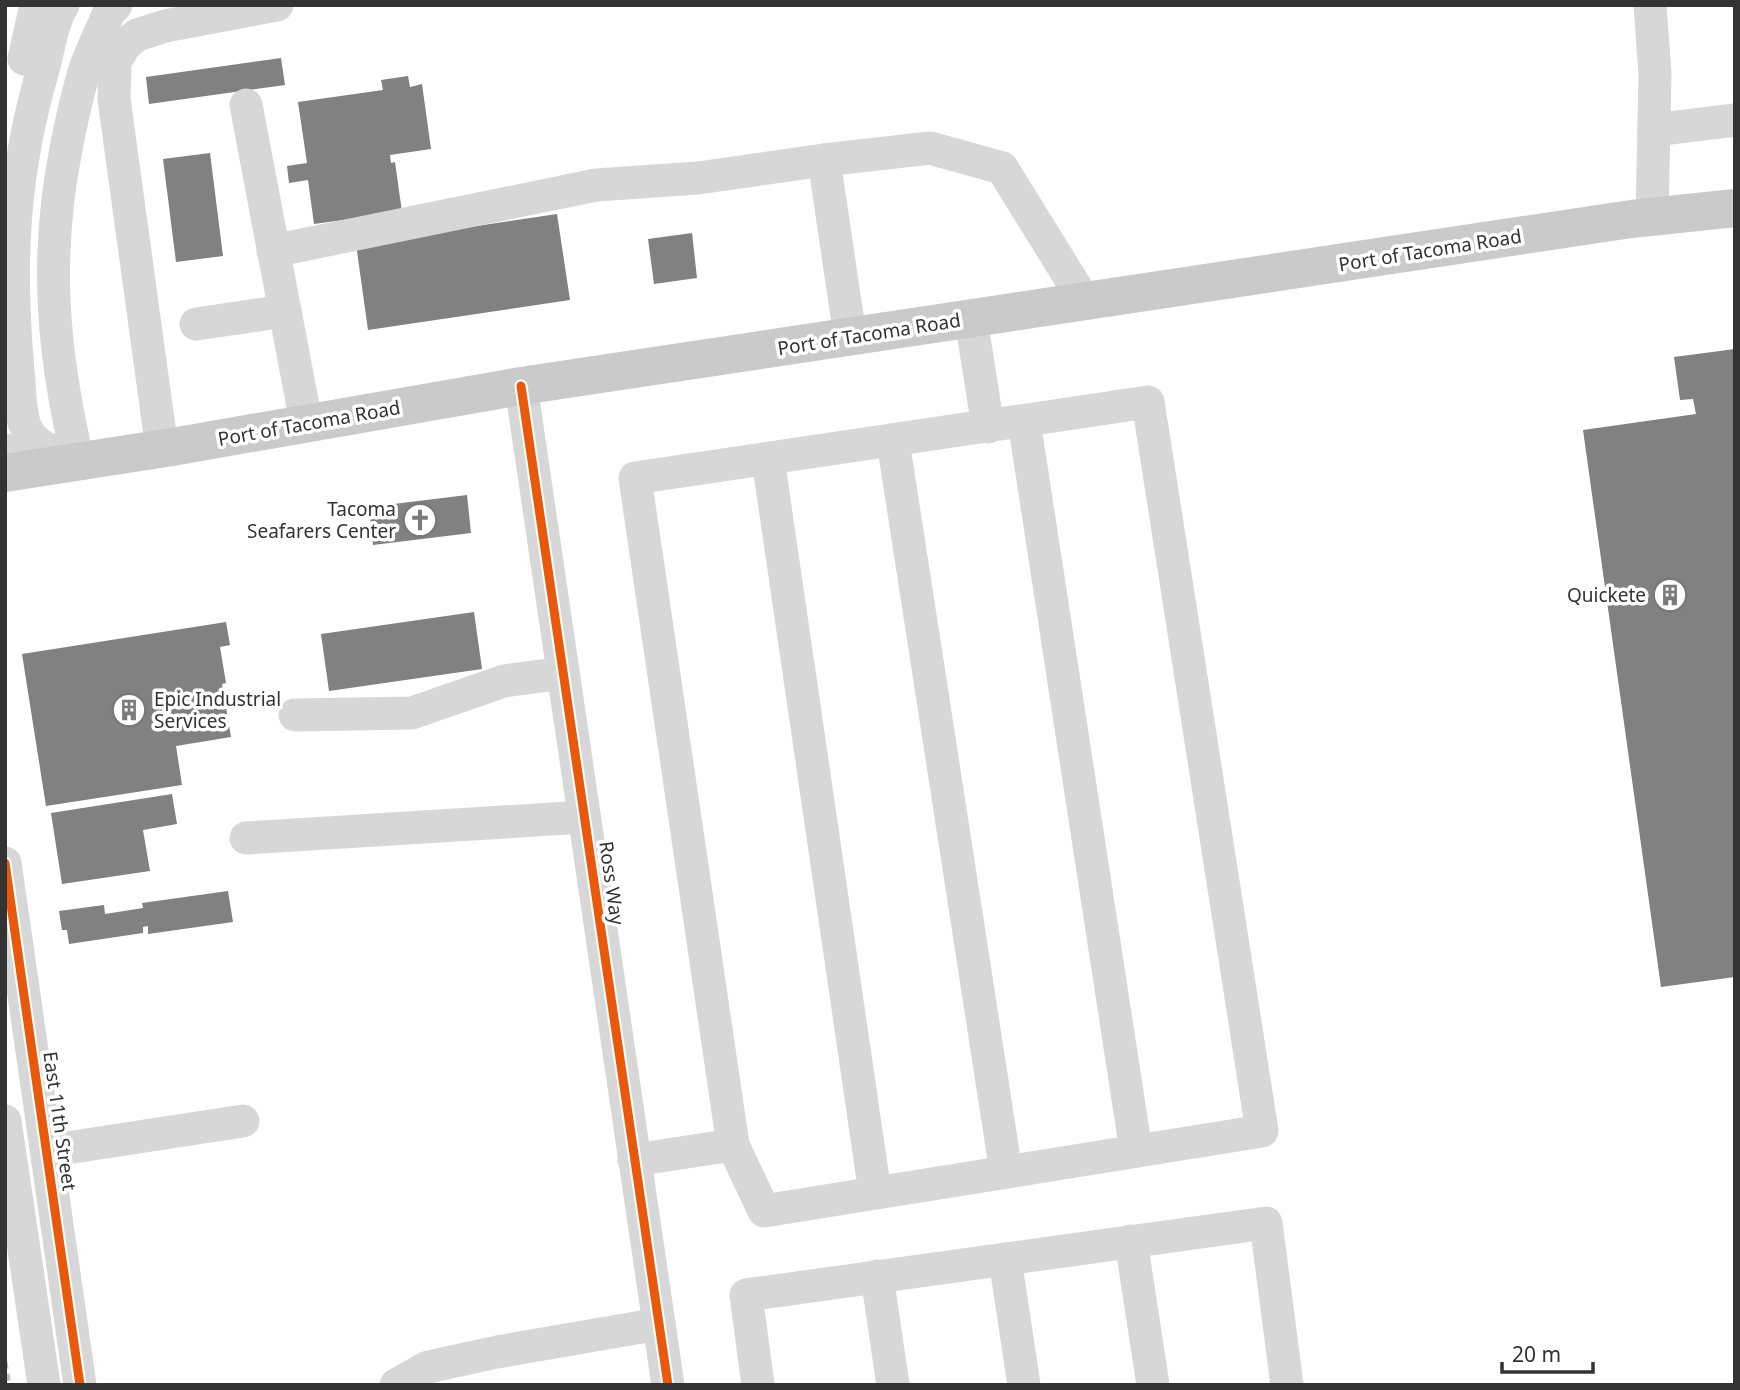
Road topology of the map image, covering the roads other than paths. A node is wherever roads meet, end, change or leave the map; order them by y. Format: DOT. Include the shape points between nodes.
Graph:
graph roads {
  1 [pos="15,5"];
  2 [pos="36,5"];
  3 [pos="63,5"];
  4 [pos="83,5"];
  5 [pos="116,5"];
  6 [pos="277,5"];
  7 [pos="1650,5"];
  8 [pos="5,48"];
  9 [pos="246,105"];
  10 [pos="1735,120"];
  11 [pos="1654,130"];
  12 [pos="5,133"];
  13 [pos="824,160"];
  14 [pos="1735,208"];
  15 [pos="1652,217"];
  16 [pos="274,251"];
  17 [pos="1085,302"];
  18 [pos="285,311"];
  19 [pos="971,319"];
  20 [pos="196,324"];
  21 [pos="850,336"];
  22 [pos="521,386"];
  23 [pos="1024,421"];
  24 [pos="306,422"];
  25 [pos="988,427"];
  26 [pos="893,441"];
  27 [pos="162,449"];
  28 [pos="5,450"];
  29 [pos="768,459"];
  30 [pos="78,461"];
  31 [pos="5,473"];
  32 [pos="563,673"];
  33 [pos="295,715"];
  34 [pos="584,817"];
  35 [pos="246,838"];
  36 [pos="5,863"];
  37 [pos="5,1121"];
  38 [pos="243,1121"];
  39 [pos="733,1145"];
  40 [pos="47,1151"];
  41 [pos="1136,1151"];
  42 [pos="634,1160"];
  43 [pos="1006,1172"];
  44 [pos="875,1193"];
  45 [pos="1131,1241"];
  46 [pos="1005,1259"];
  47 [pos="877,1276"];
  48 [pos="659,1324"];
  49 [pos="44,1385"];
  50 [pos="80,1385"];
  51 [pos="396,1385"];
  52 [pos="668,1385"];
  53 [pos="758,1385"];
  54 [pos="893,1385"];
  55 [pos="1024,1385"];
  56 [pos="1153,1385"];
  57 [pos="1287,1385"];
  1 -- 8 [label="street"];
  2 -- 12 [label="street"];
  3 -- 30 [label="street" via="35,95 22,157 13,230 12,291 26,428 39,446"];
  4 -- 30 [label="street" via="43,159 33,269 41,402 51,435"];
  5 -- 30 [label="street" via="86,65 54,232 55,339"];
  6 -- 27 [label="street" via="153,29 130,40 115,62 114,99"];
  7 -- 11 [label="street"];
  9 -- 16 [label="street"];
  10 -- 11 [label="street"];
  11 -- 15 [label="street"];
  13 -- 16 [label="street" via="698,178 596,185"];
  13 -- 17 [label="street" via="930,148 1002,168"];
  13 -- 21 [label="street"];
  14 -- 15 [label="main road, Port of Tacoma Road"];
  15 -- 17 [label="main road, Port of Tacoma Road"];
  16 -- 18 [label="street"];
  17 -- 19 [label="main road, Port of Tacoma Road"];
  18 -- 20 [label="street"];
  18 -- 24 [label="street"];
  19 -- 21 [label="main road, Port of Tacoma Road"];
  19 -- 25 [label="street"];
  21 -- 22 [label="main road, Port of Tacoma Road"];
  22 -- 24 [label="main road, Port of Tacoma Road"];
  22 -- 32 [label="street, Ross Way"];
  23 -- 25 [label="street"];
  23 -- 41 [label="street"];
  23 -- 41 [label="street" via="1148,402 1258,1104 1262,1131"];
  24 -- 27 [label="main road, Port of Tacoma Road"];
  25 -- 26 [label="street"];
  26 -- 29 [label="street"];
  26 -- 43 [label="street"];
  27 -- 30 [label="main road, Port of Tacoma Road"];
  28 -- 30 [label="street" via="32,460"];
  29 -- 39 [label="street" via="635,478"];
  29 -- 44 [label="street"];
  30 -- 31 [label="main road, Port of Tacoma Road"];
  32 -- 33 [label="street" via="504,681 412,713"];
  32 -- 34 [label="street, Ross Way"];
  34 -- 35 [label="street"];
  34 -- 42 [label="street, Ross Way"];
  36 -- 40 [label="street, East 11th Street"];
  37 -- 49 [label="street"];
  38 -- 40 [label="street"];
  39 -- 42 [label="street"];
  39 -- 44 [label="street" via="764,1211"];
  40 -- 50 [label="street, East 11th Street"];
  41 -- 43 [label="street"];
  42 -- 48 [label="street, Ross Way"];
  43 -- 44 [label="street"];
  45 -- 46 [label="street"];
  45 -- 56 [label="street"];
  45 -- 57 [label="street" via="1266,1223"];
  46 -- 47 [label="street"];
  46 -- 55 [label="street"];
  47 -- 53 [label="street" via="746,1295"];
  47 -- 54 [label="street"];
  48 -- 51 [label="street" via="428,1367"];
  48 -- 52 [label="street, Ross Way"];
}
